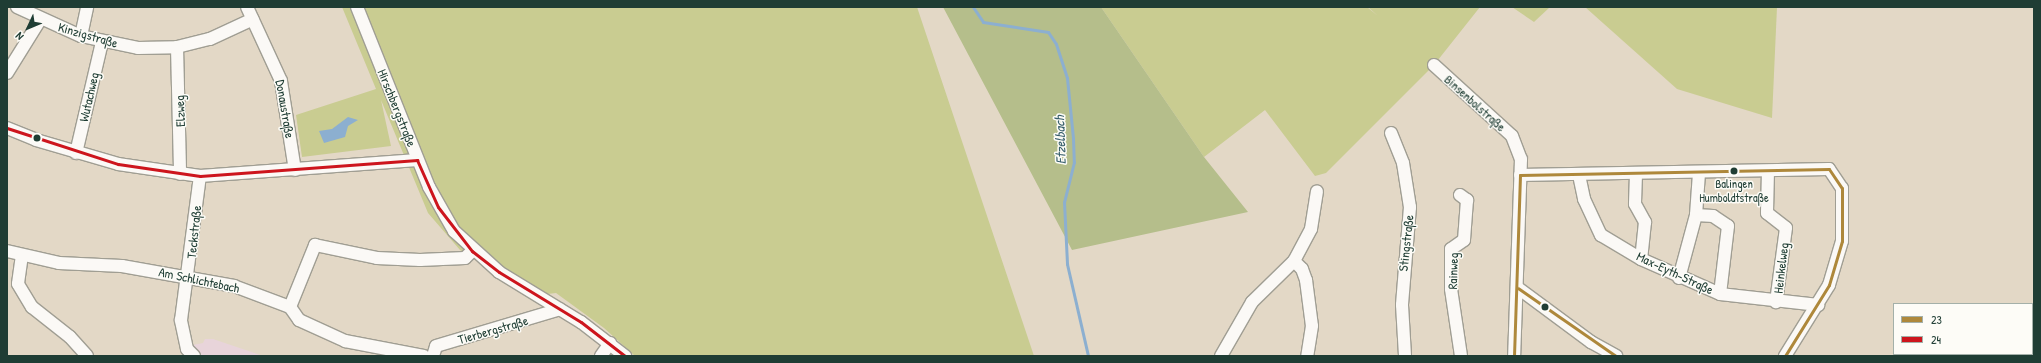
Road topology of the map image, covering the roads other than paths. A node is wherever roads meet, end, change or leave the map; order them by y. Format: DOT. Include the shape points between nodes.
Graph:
graph roads {
  1 [pos="17,7"];
  2 [pos="87,7"];
  3 [pos="247,7"];
  4 [pos="357,7"];
  5 [pos="253,19"];
  6 [pos="40,20"];
  7 [pos="81,36"];
  8 [pos="102,42"];
  9 [pos="177,47"];
  10 [pos="1434,65"];
  11 [pos="7,73"];
  12 [pos="7,128"];
  13 [pos="1391,133"];
  14 [pos="76,153"];
  15 [pos="417,160"];
  16 [pos="295,170"];
  17 [pos="1768,171"];
  18 [pos="1699,173"];
  19 [pos="180,174"];
  20 [pos="1636,174"];
  21 [pos="1520,175"];
  22 [pos="1579,175"];
  23 [pos="200,176"];
  24 [pos="1317,191"];
  25 [pos="1460,195"];
  26 [pos="1696,215"];
  27 [pos="7,251"];
  28 [pos="472,251"];
  29 [pos="22,255"];
  30 [pos="1641,259"];
  31 [pos="1294,261"];
  32 [pos="189,276"];
  33 [pos="1679,278"];
  34 [pos="1518,288"];
  35 [pos="1720,294"];
  36 [pos="1776,302"];
  37 [pos="1818,305"];
  38 [pos="290,307"];
  39 [pos="560,309"];
  40 [pos="610,343"];
  41 [pos="87,356"];
  42 [pos="194,356"];
  43 [pos="424,356"];
  44 [pos="433,356"];
  45 [pos="601,356"];
  46 [pos="625,356"];
  47 [pos="1222,356"];
  48 [pos="1306,356"];
  49 [pos="1405,356"];
  50 [pos="1461,356"];
  51 [pos="1514,356"];
  52 [pos="1616,356"];
  53 [pos="1785,356"];
  1 -- 6 [label="street, Kinzigstraße"];
  2 -- 7 [label="street"];
  3 -- 5 [label="street, Donaustraße"];
  4 -- 15 [label="street, Hirschbergstraße"];
  5 -- 9 [label="street, Kinzigstraße" via="210,39"];
  5 -- 16 [label="street, Donaustraße" via="281,81"];
  6 -- 7 [label="street, Kinzigstraße"];
  6 -- 11 [label="street"];
  7 -- 8 [label="street, Kinzigstraße"];
  8 -- 9 [label="street, Kinzigstraße" via="138,48"];
  8 -- 14 [label="street, Wutachweg"];
  9 -- 19 [label="street, Elzweg"];
  10 -- 21 [label="street, Binsenbolstraße" via="1512,136 1521,159"];
  12 -- 14 [label="street"];
  13 -- 49 [label="street, Stingstraße" via="1403,163 1410,207 1402,305"];
  14 -- 19 [label="street" via="118,164"];
  15 -- 16 [label="street"];
  15 -- 28 [label="street, Hirschbergstraße" via="438,207"];
  16 -- 23 [label="street"];
  17 -- 18 [label="street"];
  17 -- 36 [label="street, Heinkelweg" via="1767,212 1786,228"];
  17 -- 37 [label="street" via="1829,169 1842,188 1842,241 1829,285"];
  18 -- 20 [label="street"];
  18 -- 26 [label="street"];
  19 -- 23 [label="street"];
  20 -- 22 [label="street"];
  20 -- 30 [label="street" via="1635,204 1645,222"];
  21 -- 22 [label="street"];
  21 -- 34 [label="street, Binsenbolstraße"];
  22 -- 30 [label="street, Max-Eyth-Straße" via="1584,199 1601,235"];
  23 -- 32 [label="street, Teckstraße"];
  24 -- 31 [label="street" via="1311,229"];
  25 -- 50 [label="street, Rainweg" via="1467,200 1464,240 1451,249 1451,289"];
  26 -- 33 [label="street"];
  26 -- 35 [label="street" via="1713,216 1728,226"];
  27 -- 29 [label="street, Am Schlichtebach"];
  28 -- 38 [label="street" via="464,258 420,260 377,258 315,245"];
  28 -- 39 [label="street, Hirschbergstraße"];
  29 -- 32 [label="street, Am Schlichtebach" via="59,263 122,266"];
  29 -- 41 [label="street" via="18,284 32,307 70,337"];
  30 -- 33 [label="street, Max-Eyth-Straße"];
  31 -- 47 [label="street" via="1252,302"];
  31 -- 48 [label="street" via="1302,269 1306,280 1312,326"];
  32 -- 38 [label="street, Am Schlichtebach" via="234,286"];
  32 -- 42 [label="street, Teckstraße" via="181,320 187,349"];
  33 -- 35 [label="street, Max-Eyth-Straße"];
  34 -- 51 [label="street, Binsenbolstraße"];
  34 -- 52 [label="street" via="1591,342"];
  35 -- 36 [label="street, Max-Eyth-Straße"];
  36 -- 37 [label="street, Max-Eyth-Straße"];
  37 -- 53 [label="street"];
  38 -- 43 [label="street, Am Schlichtebach" via="299,320 345,341"];
  39 -- 40 [label="street, Hirschbergstraße"];
  39 -- 44 [label="street, Tierbergstraße" via="436,346"];
  40 -- 45 [label="street"];
  40 -- 46 [label="street, Hirschbergstraße"];
}
